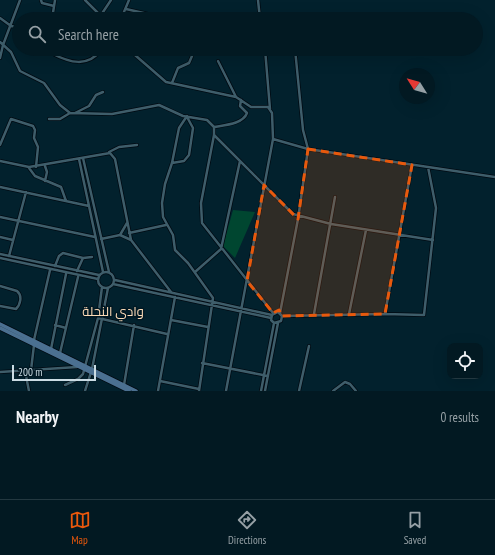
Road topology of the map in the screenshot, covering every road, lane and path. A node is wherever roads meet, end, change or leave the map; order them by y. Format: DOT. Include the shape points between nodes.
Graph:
graph roads {
  1 [pos="20,0"];
  2 [pos="41,0"];
  3 [pos="55,0"];
  4 [pos="85,0"];
  5 [pos="111,0"];
  6 [pos="129,0"];
  7 [pos="258,0"];
  8 [pos="54,6"];
  9 [pos="126,9"];
  10 [pos="15,12"];
  11 [pos="53,12"];
  12 [pos="98,12"];
  13 [pos="103,12"];
  14 [pos="124,12"];
  15 [pos="139,12"];
  16 [pos="259,12"];
  17 [pos="0,18"];
  18 [pos="12,21"];
  19 [pos="10,26"];
  20 [pos="0,42"];
  21 [pos="3,45"];
  22 [pos="12,54"];
  23 [pos="14,56"];
  24 [pos="58,56"];
  25 [pos="97,56"];
  26 [pos="136,56"];
  27 [pos="192,56"];
  28 [pos="266,56"];
  29 [pos="296,56"];
  30 [pos="0,58"];
  31 [pos="218,61"];
  32 [pos="172,84"];
  33 [pos="103,92"];
  34 [pos="236,97"];
  35 [pos="241,100"];
  36 [pos="270,109"];
  37 [pos="70,113"];
  38 [pos="74,113"];
  39 [pos="187,117"];
  40 [pos="49,119"];
  41 [pos="214,127"];
  42 [pos="214,135"];
  43 [pos="273,140"];
  44 [pos="0,145"];
  45 [pos="137,145"];
  46 [pos="308,149"];
  47 [pos="108,152"];
  48 [pos="83,158"];
  49 [pos="79,159"];
  50 [pos="240,160"];
  51 [pos="0,161"];
  52 [pos="172,163"];
  53 [pos="45,165"];
  54 [pos="412,165"];
  55 [pos="36,166"];
  56 [pos="29,167"];
  57 [pos="428,168"];
  58 [pos="495,177"];
  59 [pos="45,181"];
  60 [pos="264,185"];
  61 [pos="0,187"];
  62 [pos="26,192"];
  63 [pos="335,197"];
  64 [pos="66,201"];
  65 [pos="89,206"];
  66 [pos="93,206"];
  67 [pos="0,217"];
  68 [pos="298,217"];
  69 [pos="18,221"];
  70 [pos="127,223"];
  71 [pos="331,224"];
  72 [pos="166,225"];
  73 [pos="366,230"];
  74 [pos="129,233"];
  75 [pos="398,235"];
  76 [pos="120,236"];
  77 [pos="0,237"];
  78 [pos="96,237"];
  79 [pos="101,239"];
  80 [pos="13,240"];
  81 [pos="131,240"];
  82 [pos="433,240"];
  83 [pos="221,249"];
  84 [pos="0,254"];
  85 [pos="9,256"];
  86 [pos="92,257"];
  87 [pos="0,258"];
  88 [pos="83,258"];
  89 [pos="55,266"];
  90 [pos="50,270"];
  91 [pos="77,271"];
  92 [pos="104,272"];
  93 [pos="109,272"];
  94 [pos="195,272"];
  95 [pos="89,273"];
  96 [pos="66,274"];
  97 [pos="99,275"];
  98 [pos="78,276"];
  99 [pos="88,278"];
  100 [pos="98,279"];
  101 [pos="115,280"];
  102 [pos="247,281"];
  103 [pos="113,284"];
  104 [pos="0,286"];
  105 [pos="102,287"];
  106 [pos="108,288"];
  107 [pos="171,292"];
  108 [pos="175,297"];
  109 [pos="213,304"];
  110 [pos="0,306"];
  111 [pos="241,308"];
  112 [pos="240,312"];
  113 [pos="280,313"];
  114 [pos="314,314"];
  115 [pos="349,314"];
  116 [pos="385,314"];
  117 [pos="272,315"];
  118 [pos="282,316"];
  119 [pos="98,318"];
  120 [pos="101,319"];
  121 [pos="171,320"];
  122 [pos="274,323"];
  123 [pos="278,323"];
  124 [pos="0,324"];
  125 [pos="55,325"];
  126 [pos="134,326"];
  127 [pos="208,327"];
  128 [pos="0,328"];
  129 [pos="66,328"];
  130 [pos="167,334"];
  131 [pos="34,342"];
  132 [pos="309,346"];
  133 [pos="271,348"];
  134 [pos="51,349"];
  135 [pos="60,354"];
  136 [pos="202,363"];
  137 [pos="78,367"];
  138 [pos="85,368"];
  139 [pos="230,368"];
  140 [pos="31,370"];
  141 [pos="25,371"];
  142 [pos="91,371"];
  143 [pos="0,372"];
  144 [pos="263,375"];
  145 [pos="268,376"];
  146 [pos="160,381"];
  147 [pos="65,385"];
  148 [pos="125,389"];
  149 [pos="199,390"];
  150 [pos="29,391"];
  151 [pos="85,391"];
  152 [pos="136,391"];
  153 [pos="158,391"];
  154 [pos="226,391"];
  155 [pos="261,391"];
  156 [pos="265,391"];
  157 [pos="299,391"];
  158 [pos="333,391"];
  159 [pos="356,391"];
  1 -- 10 [label="street"];
  2 -- 8 [label="street" via="42,3"];
  3 -- 8 [label="street"];
  4 -- 12 [label="street"];
  5 -- 13 [label="street"];
  6 -- 9 [label="street"];
  7 -- 16 [label="street"];
  8 -- 11 [label="street"];
  9 -- 14 [label="street"];
  9 -- 15 [label="street"];
  17 -- 19 [label="street"];
  18 -- 19 [label="street"];
  19 -- 21 [label="street"];
  20 -- 21 [label="street"];
  21 -- 22 [label="street"];
  21 -- 30 [label="street"];
  23 -- 37 [label="street" via="20,72 44,83 60,105"];
  24 -- 25 [label="street" via="71,62 84,62"];
  26 -- 32 [label="street" via="156,75"];
  27 -- 32 [label="street" via="189,63 178,68"];
  28 -- 36 [label="street"];
  29 -- 46 [label="street" via="303,130"];
  31 -- 34 [label="street"];
  32 -- 34 [label="street"];
  33 -- 38 [label="street" via="96,94 89,106"];
  34 -- 35 [label="street"];
  35 -- 36 [label="street" via="251,107"];
  35 -- 41 [label="street" via="240,106 247,113 245,117"];
  36 -- 43 [label="street"];
  37 -- 38 [label="street"];
  37 -- 40 [label="street" via="60,118"];
  38 -- 39 [label="street" via="112,114 159,106"];
  39 -- 41 [label="street" via="202,118"];
  39 -- 52 [label="street" via="178,132"];
  39 -- 52 [label="street" via="193,128 189,155 184,161"];
  41 -- 42 [label="street"];
  42 -- 50 [label="street"];
  42 -- 83 [label="street" via="201,203 201,217 204,227"];
  43 -- 46 [label="street"];
  43 -- 60 [label="street"];
  44 -- 55 [label="street" via="10,120 33,126 38,147"];
  45 -- 47 [label="street" via="119,147"];
  46 -- 54 [label="street"];
  46 -- 68 [label="street"];
  47 -- 48 [label="street"];
  47 -- 70 [label="street" via="115,160"];
  48 -- 49 [label="street"];
  48 -- 66 [label="street"];
  49 -- 53 [label="street"];
  49 -- 65 [label="street"];
  50 -- 60 [label="street"];
  50 -- 83 [label="street"];
  51 -- 56 [label="street"];
  52 -- 72 [label="street" via="162,203"];
  53 -- 55 [label="street"];
  53 -- 59 [label="street"];
  54 -- 57 [label="street"];
  54 -- 75 [label="street"];
  55 -- 56 [label="street"];
  56 -- 59 [label="street" via="35,176"];
  57 -- 58 [label="street"];
  57 -- 82 [label="street" via="436,208"];
  59 -- 64 [label="street" via="61,187"];
  60 -- 68 [label="street"];
  60 -- 102 [label="street"];
  61 -- 62 [label="street"];
  62 -- 64 [label="street"];
  62 -- 69 [label="street"];
  63 -- 71 [label="street"];
  64 -- 65 [label="street"];
  65 -- 66 [label="street"];
  65 -- 78 [label="street"];
  66 -- 79 [label="street"];
  67 -- 69 [label="street"];
  68 -- 71 [label="street"];
  68 -- 113 [label="street"];
  69 -- 78 [label="street"];
  69 -- 80 [label="street"];
  70 -- 74 [label="street"];
  70 -- 76 [label="street"];
  71 -- 73 [label="street"];
  71 -- 114 [label="street"];
  72 -- 74 [label="street"];
  72 -- 94 [label="street" via="173,235 175,250"];
  73 -- 75 [label="street"];
  73 -- 115 [label="street"];
  74 -- 81 [label="street"];
  75 -- 82 [label="street"];
  75 -- 116 [label="street"];
  76 -- 79 [label="street"];
  76 -- 81 [label="street"];
  77 -- 80 [label="street"];
  78 -- 92 [label="street"];
  79 -- 93 [label="street"];
  80 -- 85 [label="street"];
  81 -- 107 [label="street"];
  82 -- 116 [label="street" via="424,315"];
  83 -- 94 [label="street"];
  83 -- 102 [label="street"];
  84 -- 85 [label="street"];
  85 -- 89 [label="street"];
  86 -- 88 [label="street"];
  87 -- 90 [label="street"];
  88 -- 89 [label="street" via="63,253"];
  88 -- 91 [label="street"];
  89 -- 91 [label="street"];
  90 -- 96 [label="street"];
  90 -- 131 [label="street"];
  91 -- 95 [label="street"];
  92 -- 93 [label="street"];
  92 -- 97 [label="street"];
  93 -- 101 [label="street"];
  94 -- 109 [label="street" via="212,296"];
  95 -- 97 [label="street"];
  95 -- 99 [label="street"];
  96 -- 98 [label="street"];
  96 -- 125 [label="street"];
  97 -- 100 [label="street"];
  98 -- 99 [label="street"];
  98 -- 129 [label="street"];
  99 -- 100 [label="street"];
  100 -- 105 [label="street"];
  101 -- 103 [label="street"];
  101 -- 107 [label="street"];
  102 -- 111 [label="street"];
  102 -- 117 [label="street"];
  103 -- 106 [label="street"];
  103 -- 108 [label="street"];
  104 -- 110 [label="street" via="17,291 20,296 16,310"];
  105 -- 106 [label="street"];
  105 -- 119 [label="street"];
  106 -- 120 [label="street"];
  107 -- 109 [label="street"];
  108 -- 109 [label="street"];
  108 -- 121 [label="street"];
  109 -- 111 [label="street"];
  109 -- 112 [label="street"];
  109 -- 127 [label="street"];
  111 -- 112 [label="street"];
  111 -- 117 [label="street"];
  112 -- 117 [label="street"];
  112 -- 139 [label="street"];
  113 -- 117 [label="street"];
  113 -- 118 [label="street"];
  114 -- 115 [label="street"];
  114 -- 118 [label="street"];
  115 -- 116 [label="street"];
  117 -- 122 [label="street"];
  118 -- 123 [label="street"];
  119 -- 120 [label="street"];
  119 -- 138 [label="street"];
  120 -- 126 [label="street"];
  120 -- 142 [label="street"];
  121 -- 127 [label="street"];
  121 -- 130 [label="street"];
  122 -- 123 [label="street"];
  122 -- 133 [label="street"];
  123 -- 133 [label="street"];
  124 -- 131 [label="main road"];
  125 -- 129 [label="street"];
  125 -- 134 [label="street"];
  126 -- 130 [label="street"];
  126 -- 148 [label="street"];
  127 -- 136 [label="street"];
  128 -- 131 [label="main road"];
  129 -- 135 [label="street"];
  130 -- 146 [label="street"];
  131 -- 134 [label="main road"];
  131 -- 137 [label="main road"];
  131 -- 140 [label="street"];
  132 -- 157 [label="street"];
  133 -- 144 [label="street"];
  133 -- 145 [label="street"];
  134 -- 135 [label="main road"];
  135 -- 138 [label="main road"];
  136 -- 139 [label="street"];
  136 -- 149 [label="street"];
  137 -- 138 [label="main road"];
  137 -- 140 [label="street"];
  138 -- 142 [label="main road"];
  138 -- 147 [label="street" via="78,379"];
  139 -- 144 [label="street"];
  139 -- 154 [label="street"];
  140 -- 141 [label="street"];
  141 -- 143 [label="street"];
  141 -- 150 [label="street"];
  142 -- 148 [label="main road"];
  142 -- 151 [label="street"];
  144 -- 145 [label="street"];
  144 -- 155 [label="street"];
  145 -- 156 [label="street"];
  146 -- 149 [label="street"];
  146 -- 153 [label="street"];
  148 -- 152 [label="main road"];
  158 -- 159 [label="street" via="346,382"];
}
